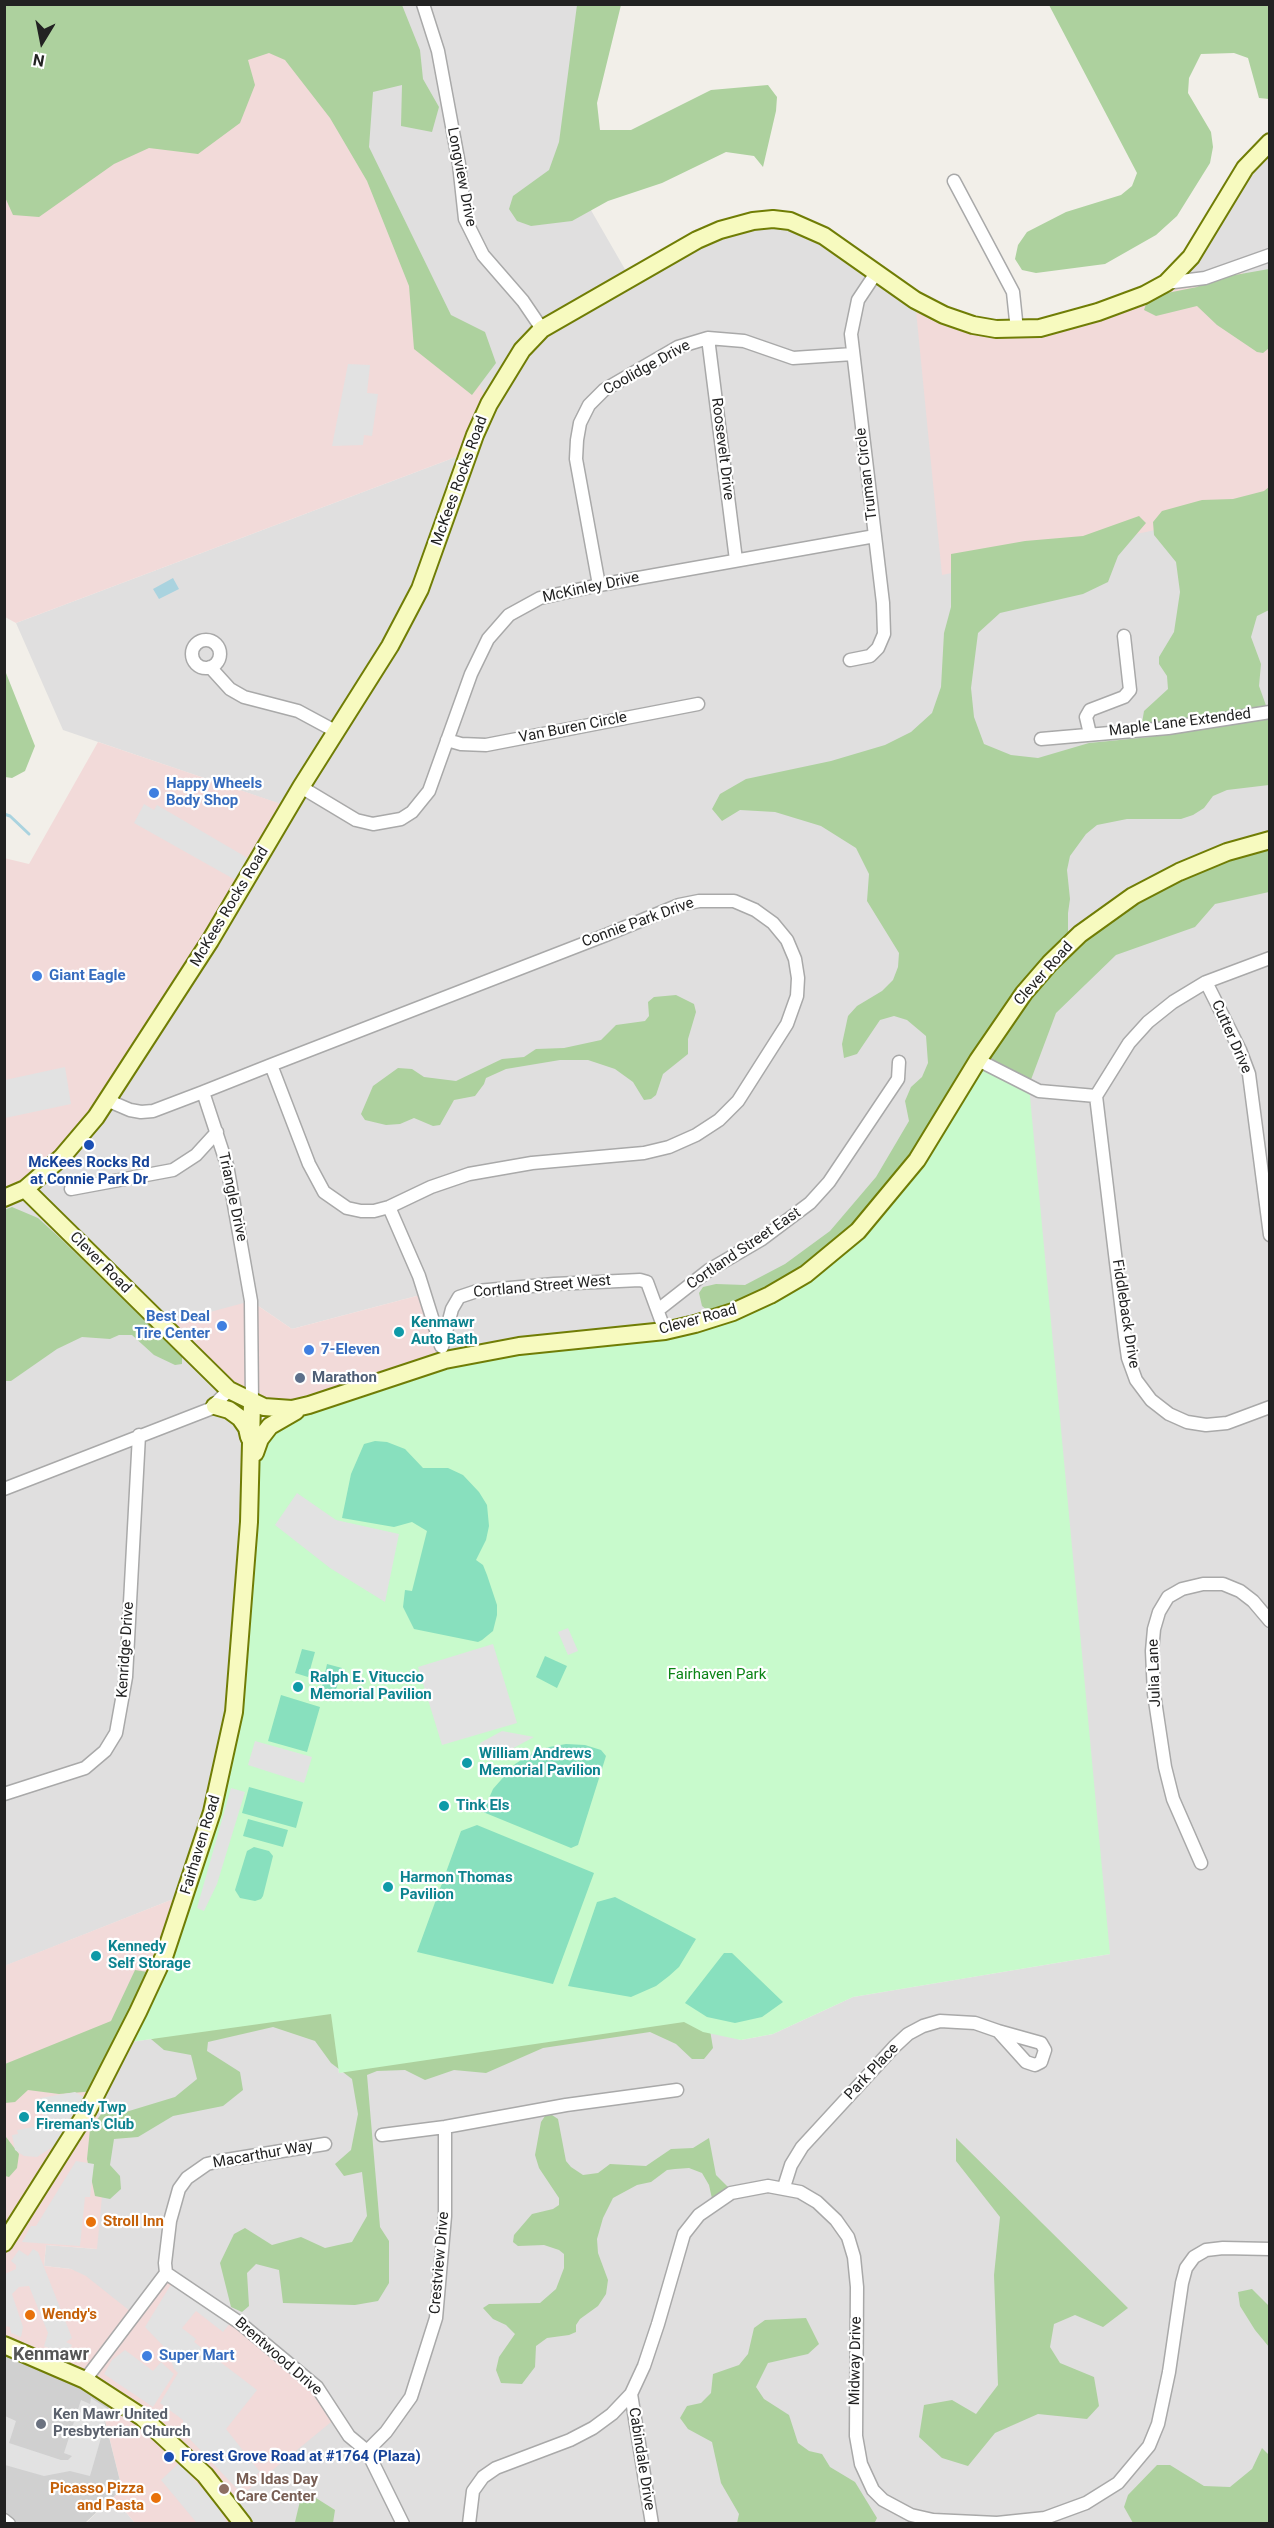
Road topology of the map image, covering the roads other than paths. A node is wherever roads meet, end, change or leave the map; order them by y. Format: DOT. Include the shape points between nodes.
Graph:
graph roads {
  1 [pos="423,4"];
  2 [pos="1269,142"];
  3 [pos="954,181"];
  4 [pos="1269,255"];
  5 [pos="876,273"];
  6 [pos="1166,283"];
  7 [pos="542,329"];
  8 [pos="1017,330"];
  9 [pos="708,338"];
  10 [pos="853,354"];
  11 [pos="875,536"];
  12 [pos="736,560"];
  13 [pos="598,585"];
  14 [pos="1124,636"];
  15 [pos="850,660"];
  16 [pos="210,667"];
  17 [pos="698,704"];
  18 [pos="1269,712"];
  19 [pos="337,732"];
  20 [pos="1089,734"];
  21 [pos="447,740"];
  22 [pos="1041,740"];
  23 [pos="301,787"];
  24 [pos="1269,840"];
  25 [pos="1269,958"];
  26 [pos="1206,982"];
  27 [pos="978,1060"];
  28 [pos="898,1062"];
  29 [pos="271,1065"];
  30 [pos="203,1092"];
  31 [pos="1096,1096"];
  32 [pos="109,1101"];
  33 [pos="217,1132"];
  34 [pos="25,1188"];
  35 [pos="71,1189"];
  36 [pos="4,1198"];
  37 [pos="389,1207"];
  38 [pos="1269,1235"];
  39 [pos="658,1310"];
  40 [pos="665,1331"];
  41 [pos="443,1353"];
  42 [pos="229,1390"];
  43 [pos="252,1403"];
  44 [pos="309,1405"];
  45 [pos="215,1406"];
  46 [pos="1269,1407"];
  47 [pos="139,1435"];
  48 [pos="252,1448"];
  49 [pos="251,1465"];
  50 [pos="4,1489"];
  51 [pos="1269,1621"];
  52 [pos="4,1794"];
  53 [pos="1201,1863"];
  54 [pos="999,2031"];
  55 [pos="677,2090"];
  56 [pos="446,2127"];
  57 [pos="382,2135"];
  58 [pos="325,2145"];
  59 [pos="784,2187"];
  60 [pos="4,2243"];
  61 [pos="1269,2249"];
  62 [pos="166,2272"];
  63 [pos="4,2344"];
  64 [pos="85,2379"];
  65 [pos="631,2394"];
  66 [pos="367,2451"];
  67 [pos="4,2520"];
  68 [pos="9,2523"];
  69 [pos="243,2523"];
  70 [pos="403,2523"];
  71 [pos="469,2523"];
  72 [pos="652,2523"];
  1 -- 7 [label="street, Longview Drive" via="438,51 465,219 483,255"];
  2 -- 6 [label="street, McKees Rocks Road" via="1245,168 1191,258"];
  3 -- 8 [label="street" via="1012,292"];
  4 -- 6 [label="street" via="1205,278"];
  5 -- 7 [label="street, McKees Rocks Road" via="809,228 790,221 753,221 697,240"];
  5 -- 8 [label="street, McKees Rocks Road" via="944,315 973,325"];
  5 -- 10 [label="street, Truman Circle" via="858,300 854,314"];
  6 -- 8 [label="street, McKees Rocks Road" via="1098,312 1040,328"];
  7 -- 19 [label="street, McKees Rocks Road" via="522,350 489,404 420,589"];
  9 -- 10 [label="street, Coolidge Drive" via="744,341 793,358"];
  9 -- 12 [label="street, Roosevelt Drive"];
  9 -- 13 [label="street, Coolidge Drive" via="678,347 604,390 589,405 580,423 576,459"];
  10 -- 11 [label="street, Truman Circle"];
  11 -- 12 [label="street, McKinley Drive"];
  11 -- 15 [label="street, Truman Circle" via="884,634 870,656"];
  12 -- 13 [label="street, McKinley Drive"];
  13 -- 21 [label="street, McKinley Drive" via="540,598 522,606 498,627 479,655"];
  14 -- 20 [label="street, Maple Lane Extended" via="1130,690 1124,697 1089,710"];
  16 -- 19 [label="street" via="230,689 244,697 298,711"];
  17 -- 21 [label="street, Van Buren Circle" via="486,745"];
  18 -- 20 [label="street, Maple Lane Extended" via="1168,728"];
  19 -- 23 [label="street, McKees Rocks Road"];
  20 -- 22 [label="street, Maple Lane Extended"];
  21 -- 23 [label="street, McKinley Drive" via="423,802 401,819 372,824 356,820"];
  23 -- 32 [label="street, McKees Rocks Road"];
  24 -- 27 [label="street, Clever Road" via="1179,872 1105,915 1050,963"];
  25 -- 26 [label="street"];
  26 -- 31 [label="street" via="1148,1022 1129,1043"];
  26 -- 38 [label="street, Cutter Drive" via="1249,1074"];
  27 -- 31 [label="street" via="1039,1092"];
  27 -- 40 [label="street, Clever Road" via="917,1160 858,1231 806,1274 770,1295 733,1312"];
  28 -- 39 [label="street, Cortland Street East" via="898,1079 840,1166 810,1203 762,1239 709,1270"];
  29 -- 30 [label="street, Connie Park Drive"];
  29 -- 37 [label="street, Connie Park Drive" via="309,1164 324,1192 347,1208 361,1211"];
  29 -- 37 [label="street, Connie Park Drive" via="699,900 734,901 755,910 787,940 798,978 793,1011 743,1094 711,1125 669,1147 644,1153 532,1163 469,1174"];
  30 -- 32 [label="street" via="153,1111 130,1110"];
  30 -- 33 [label="street, Triangle Drive"];
  31 -- 46 [label="street, Fiddleback Drive" via="1125,1337 1136,1380 1151,1400 1188,1422 1227,1424"];
  32 -- 34 [label="street, McKees Rocks Road" via="62,1157"];
  33 -- 35 [label="street" via="196,1155 173,1170"];
  33 -- 43 [label="street, Triangle Drive" via="227,1166 251,1301"];
  34 -- 36 [label="street, McKees Rocks Road"];
  34 -- 42 [label="street, Clever Road"];
  37 -- 41 [label="street" via="419,1276"];
  39 -- 40 [label="street, Cortland Street West"];
  39 -- 41 [label="street, Cortland Street West" via="650,1287 640,1280 477,1291 459,1297 455,1303"];
  40 -- 41 [label="street, Clever Road"];
  41 -- 44 [label="street, Clever Road"];
  42 -- 43 [label="street, Clever Road"];
  42 -- 45 [label="street"];
  43 -- 44 [label="street, Clever Road" via="279,1409"];
  43 -- 48 [label="street, Fairhaven Road"];
  44 -- 49 [label="street" via="270,1426 260,1439"];
  45 -- 47 [label="street"];
  45 -- 48 [label="street" via="240,1418"];
  47 -- 50 [label="street"];
  47 -- 52 [label="street, Kenridge Drive" via="126,1677 116,1733 105,1751 85,1768"];
  48 -- 49 [label="street, Fairhaven Road"];
  49 -- 60 [label="street, Fairhaven Road" via="234,1712 212,1812 186,1894 165,1954 108,2072"];
  51 -- 53 [label="street, Julia Lane" via="1240,1591 1223,1584 1203,1584 1168,1597 1154,1629 1154,1694 1165,1767 1173,1798"];
  54 -- 59 [label="street, Park Place" via="975,2023 940,2020 908,2034 802,2147"];
  55 -- 56 [label="street"];
  56 -- 57 [label="street"];
  56 -- 66 [label="street, Crestview Drive" via="445,2216 436,2318 411,2397"];
  58 -- 62 [label="street, Macarthur Way" via="220,2161 196,2170 179,2189 170,2221"];
  59 -- 61 [label="street, Midway Drive" via="817,2202 836,2220 848,2237 854,2258 856,2436 866,2476 873,2490 895,2508 933,2520 997,2523 1045,2518 1086,2503 1118,2483 1149,2446 1158,2424 1186,2268 1206,2250"];
  59 -- 65 [label="street, Midway Drive" via="731,2193 699,2215 684,2234 658,2324"];
  62 -- 64 [label="street"];
  62 -- 66 [label="street, Brentwood Drive" via="240,2323 317,2386 349,2436"];
  63 -- 64 [label="street"];
  64 -- 69 [label="street" via="142,2417 188,2458"];
  65 -- 71 [label="street, Midway Drive" via="593,2428 483,2477 473,2491"];
  65 -- 72 [label="street, Cabindale Drive"];
  66 -- 70 [label="street, Brentwood Drive"];
  67 -- 68 [label="street"];
}
